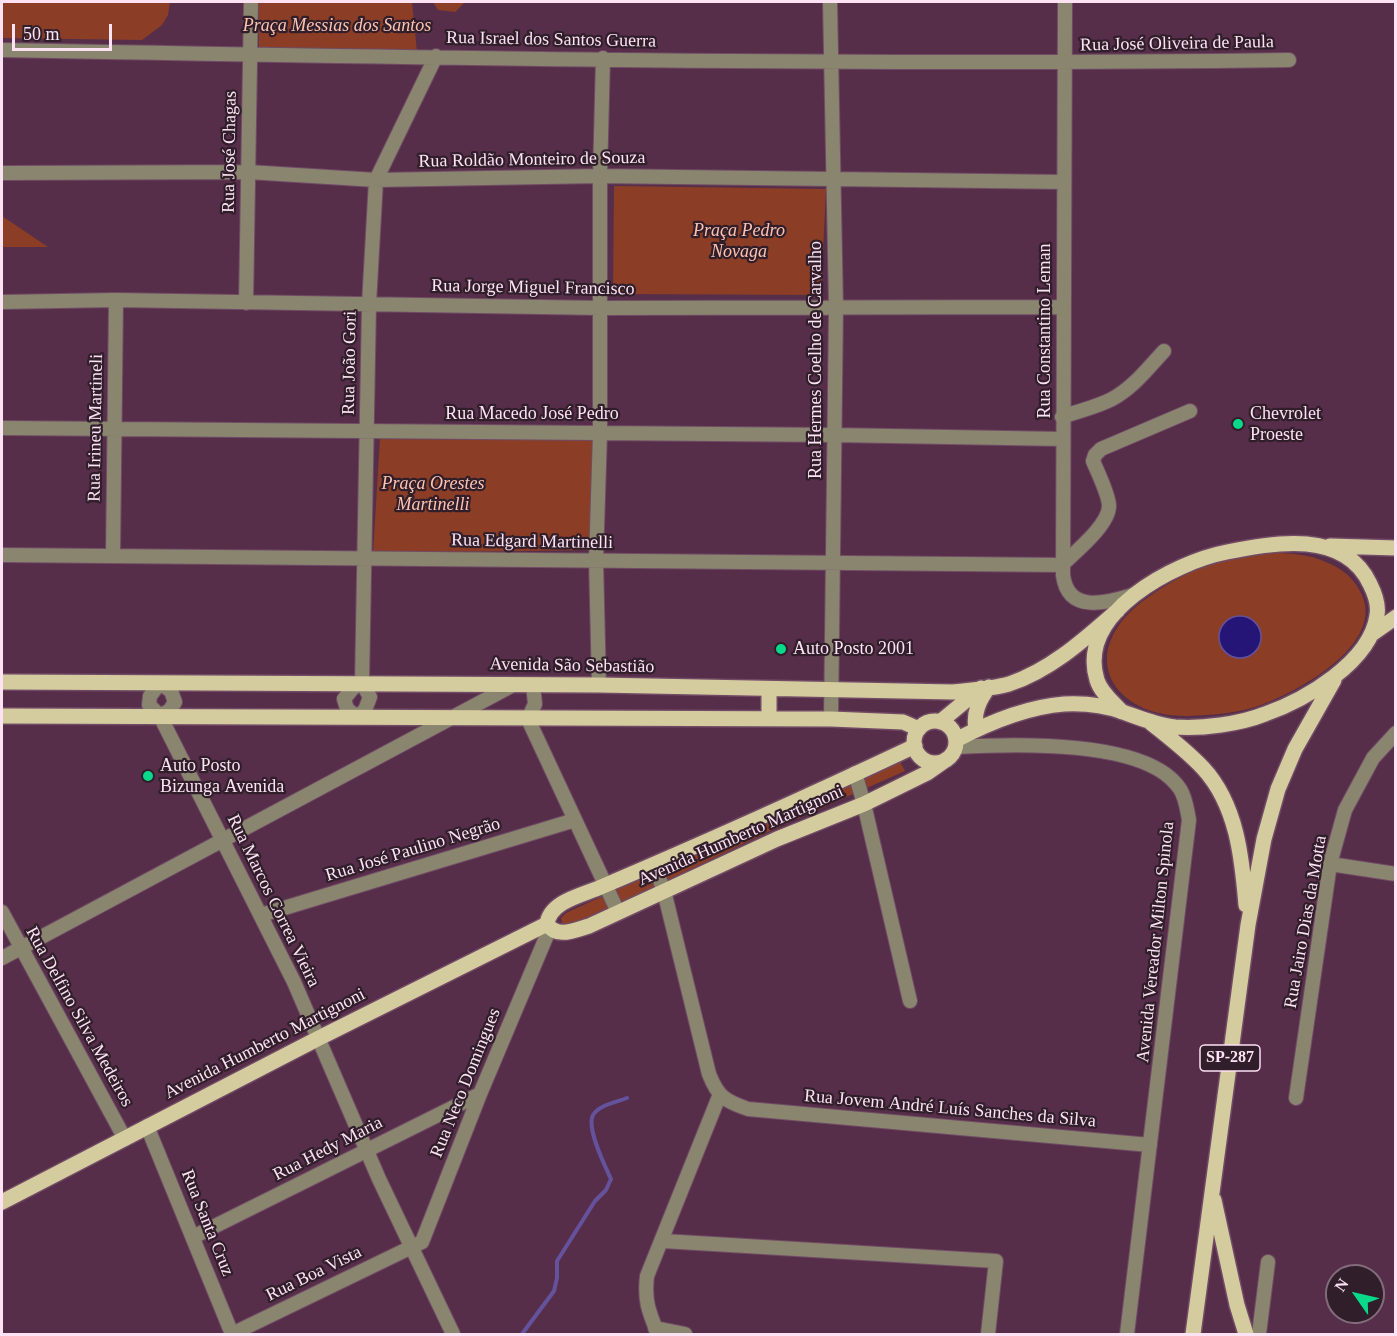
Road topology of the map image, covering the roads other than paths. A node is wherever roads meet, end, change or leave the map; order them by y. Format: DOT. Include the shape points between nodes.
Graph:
graph roads {
  1 [pos="250,2"];
  2 [pos="830,2"];
  3 [pos="1065,2"];
  4 [pos="2,50"];
  5 [pos="250,54"];
  6 [pos="436,56"];
  7 [pos="603,58"];
  8 [pos="1289,60"];
  9 [pos="831,61"];
  10 [pos="1064,63"];
  11 [pos="248,172"];
  12 [pos="2,173"];
  13 [pos="600,176"];
  14 [pos="834,178"];
  15 [pos="376,180"];
  16 [pos="1064,182"];
  17 [pos="116,300"];
  18 [pos="2,302"];
  19 [pos="246,303"];
  20 [pos="369,304"];
  21 [pos="836,306"];
  22 [pos="1063,307"];
  23 [pos="601,308"];
  24 [pos="1164,351"];
  25 [pos="1190,411"];
  26 [pos="1062,417"];
  27 [pos="2,428"];
  28 [pos="114,428"];
  29 [pos="368,431"];
  30 [pos="600,433"];
  31 [pos="834,435"];
  32 [pos="1062,439"];
  33 [pos="1325,546"];
  34 [pos="1395,548"];
  35 [pos="2,555"];
  36 [pos="113,556"];
  37 [pos="365,558"];
  38 [pos="596,561"];
  39 [pos="833,563"];
  40 [pos="1062,565"];
  41 [pos="1133,595"];
  42 [pos="1118,610"];
  43 [pos="1395,617"];
  44 [pos="1372,634"];
  45 [pos="1336,676"];
  46 [pos="2,682"];
  47 [pos="160,683"];
  48 [pos="362,683"];
  49 [pos="513,685"];
  50 [pos="533,685"];
  51 [pos="599,685"];
  52 [pos="985,688"];
  53 [pos="769,689"];
  54 [pos="831,691"];
  55 [pos="1122,712"];
  56 [pos="2,716"];
  57 [pos="160,716"];
  58 [pos="357,717"];
  59 [pos="454,717"];
  60 [pos="528,719"];
  61 [pos="769,719"];
  62 [pos="831,719"];
  63 [pos="1148,721"];
  64 [pos="940,722"];
  65 [pos="919,729"];
  66 [pos="976,730"];
  67 [pos="1395,732"];
  68 [pos="915,746"];
  69 [pos="953,749"];
  70 [pos="855,773"];
  71 [pos="864,804"];
  72 [pos="575,820"];
  73 [pos="222,840"];
  74 [pos="1330,864"];
  75 [pos="654,865"];
  76 [pos="1395,874"];
  77 [pos="606,885"];
  78 [pos="664,891"];
  79 [pos="2,912"];
  80 [pos="618,912"];
  81 [pos="261,915"];
  82 [pos="1248,925"];
  83 [pos="549,926"];
  84 [pos="21,948"];
  85 [pos="2,958"];
  86 [pos="910,1001"];
  87 [pos="319,1038"];
  88 [pos="480,1094"];
  89 [pos="720,1094"];
  90 [pos="1296,1098"];
  91 [pos="147,1126"];
  92 [pos="125,1139"];
  93 [pos="1150,1145"];
  94 [pos="367,1150"];
  95 [pos="1212,1192"];
  96 [pos="2,1202"];
  97 [pos="193,1237"];
  98 [pos="663,1241"];
  99 [pos="411,1246"];
  100 [pos="1268,1262"];
  101 [pos="656,1331"];
  102 [pos="232,1334"];
  103 [pos="453,1335"];
  104 [pos="685,1335"];
  105 [pos="988,1335"];
  106 [pos="1127,1335"];
  107 [pos="1193,1335"];
  108 [pos="1245,1335"];
  109 [pos="1259,1335"];
  1 -- 5 [label="street, Rua José Chagas"];
  2 -- 9 [label="street, Rua Hermes Coelho de Carvalho"];
  3 -- 10 [label="street, Rua Constantino Leman"];
  4 -- 5 [label="street, Rua Israel dos Santos Guerra"];
  5 -- 6 [label="street, Rua Israel dos Santos Guerra"];
  5 -- 11 [label="street, Rua José Chagas"];
  6 -- 7 [label="street, Rua Israel dos Santos Guerra"];
  6 -- 15 [label="street, Rua João Gori"];
  7 -- 9 [label="street, Rua Israel dos Santos Guerra"];
  7 -- 13 [label="street"];
  8 -- 10 [label="street, Rua José Oliveira de Paula"];
  9 -- 10 [label="street, Rua Israel dos Santos Guerra"];
  9 -- 14 [label="street, Rua Hermes Coelho de Carvalho"];
  10 -- 16 [label="street, Rua Constantino Leman"];
  11 -- 12 [label="street, Rua Roldão Monteiro de Souza"];
  11 -- 15 [label="street, Rua Roldão Monteiro de Souza"];
  11 -- 19 [label="street, Rua José Chagas"];
  13 -- 14 [label="street, Rua Roldão Monteiro de Souza"];
  13 -- 15 [label="street, Rua Roldão Monteiro de Souza"];
  13 -- 23 [label="street"];
  14 -- 16 [label="street, Rua Roldão Monteiro de Souza"];
  14 -- 21 [label="street, Rua Hermes Coelho de Carvalho"];
  15 -- 20 [label="street, Rua João Gori"];
  16 -- 22 [label="street, Rua Constantino Leman"];
  17 -- 18 [label="street, Rua Jorge Miguel Francisco"];
  17 -- 19 [label="street, Rua Jorge Miguel Francisco"];
  17 -- 28 [label="street, Rua Irineu Martineli"];
  19 -- 20 [label="street, Rua Jorge Miguel Francisco"];
  20 -- 23 [label="street, Rua Jorge Miguel Francisco"];
  20 -- 29 [label="street, Rua João Gori"];
  21 -- 22 [label="street, Rua Jorge Miguel Francisco"];
  21 -- 23 [label="street, Rua Jorge Miguel Francisco"];
  21 -- 31 [label="street, Rua Hermes Coelho de Carvalho"];
  22 -- 26 [label="street, Rua Constantino Leman"];
  23 -- 30 [label="street"];
  24 -- 26 [label="street" via="1122,393"];
  25 -- 40 [label="street" via="1095,455 1109,505 1107,516"];
  26 -- 32 [label="street, Rua Constantino Leman"];
  27 -- 28 [label="street, Rua Macedo José Pedro"];
  28 -- 29 [label="street, Rua Macedo José Pedro"];
  28 -- 36 [label="street, Rua Irineu Martineli"];
  29 -- 30 [label="street, Rua Macedo José Pedro"];
  29 -- 37 [label="street, Rua João Gori"];
  30 -- 31 [label="street, Rua Macedo José Pedro"];
  30 -- 38 [label="street"];
  31 -- 32 [label="street, Rua Macedo José Pedro"];
  31 -- 39 [label="street, Rua Hermes Coelho de Carvalho"];
  32 -- 40 [label="street, Rua Constantino Leman"];
  33 -- 34 [label="main road"];
  33 -- 41 [label="main road" via="1270,543 1214,554 1164,575"];
  33 -- 44 [label="main road" via="1353,562 1366,576 1376,597 1378,614"];
  35 -- 36 [label="street, Rua Edgard Martinelli"];
  36 -- 37 [label="street, Rua Edgard Martinelli"];
  37 -- 38 [label="street, Rua Edgard Martinelli"];
  37 -- 48 [label="street, Rua João Gori"];
  38 -- 39 [label="street, Rua Edgard Martinelli"];
  38 -- 51 [label="street"];
  39 -- 40 [label="street, Rua Edgard Martinelli"];
  39 -- 54 [label="street, Rua Hermes Coelho de Carvalho"];
  40 -- 41 [label="street, Rua Constantino Leman" via="1066,588 1082,600 1097,604"];
  41 -- 42 [label="main road"];
  42 -- 52 [label="main road, Avenida São Sebastião" via="1052,663 1007,684"];
  42 -- 55 [label="main road" via="1099,639 1095,669 1098,682"];
  43 -- 44 [label="main road"];
  44 -- 45 [label="main road"];
  45 -- 63 [label="main road" via="1265,715 1214,726 1175,727"];
  45 -- 82 [label="main road, SP-287" via="1295,748 1278,789"];
  46 -- 47 [label="main road, Avenida São Sebastião"];
  47 -- 48 [label="main road, Avenida São Sebastião"];
  47 -- 57 [label="street, Rua Marcos Correa Vieira" via="149,700"];
  47 -- 57 [label="street" via="171,691 175,702"];
  48 -- 49 [label="main road, Avenida São Sebastião"];
  48 -- 58 [label="street" via="370,697"];
  48 -- 58 [label="street" via="344,699 347,709"];
  49 -- 50 [label="main road, Avenida São Sebastião"];
  49 -- 59 [label="street"];
  50 -- 51 [label="main road, Avenida São Sebastião"];
  50 -- 60 [label="street" via="535,704"];
  51 -- 53 [label="main road, Avenida São Sebastião"];
  52 -- 54 [label="main road, Avenida São Sebastião"];
  52 -- 64 [label="main road"];
  52 -- 66 [label="main road" via="976,709"];
  53 -- 54 [label="main road, Avenida São Sebastião"];
  53 -- 61 [label="main road"];
  54 -- 62 [label="street, Rua Hermes Coelho de Carvalho"];
  55 -- 63 [label="main road, Avenida Humberto Martignoni"];
  55 -- 66 [label="main road, Avenida Humberto Martignoni" via="1064,704 1024,711"];
  56 -- 57 [label="main road"];
  57 -- 58 [label="main road"];
  57 -- 73 [label="street, Rua Marcos Correa Vieira"];
  58 -- 59 [label="main road"];
  59 -- 60 [label="main road"];
  59 -- 73 [label="street"];
  60 -- 61 [label="main road"];
  60 -- 72 [label="street"];
  61 -- 62 [label="main road"];
  62 -- 65 [label="main road" via="903,722"];
  63 -- 82 [label="main road, SP-287" via="1204,769 1219,789 1233,820 1243,865"];
  64 -- 65 [label="main road" via="930,722"];
  64 -- 69 [label="main road" via="951,728"];
  65 -- 68 [label="main road"];
  66 -- 69 [label="main road, Avenida Humberto Martignoni"];
  67 -- 74 [label="street, Rua Jairo Dias da Motta" via="1373,758 1345,810"];
  68 -- 69 [label="main road" via="921,758 934,763"];
  68 -- 70 [label="main road, Avenida Humberto Martignoni"];
  69 -- 71 [label="main road, Avenida Humberto Martignoni" via="927,773"];
  69 -- 93 [label="street, Avenida Vereador Milton Spinola" via="1043,745 1091,749 1153,767 1180,789 1189,820"];
  70 -- 71 [label="street"];
  70 -- 75 [label="main road, Avenida Humberto Martignoni"];
  71 -- 78 [label="main road, Avenida Humberto Martignoni"];
  71 -- 86 [label="street"];
  72 -- 77 [label="street"];
  72 -- 81 [label="street, Rua José Paulino Negrão"];
  73 -- 81 [label="street, Rua Marcos Correa Vieira"];
  73 -- 84 [label="street"];
  74 -- 76 [label="street"];
  74 -- 90 [label="street, Rua Jairo Dias da Motta"];
  75 -- 77 [label="main road, Avenida Humberto Martignoni"];
  75 -- 78 [label="street"];
  77 -- 80 [label="street"];
  77 -- 83 [label="main road, Avenida Humberto Martignoni" via="561,904 548,916"];
  78 -- 80 [label="main road, Avenida Humberto Martignoni"];
  78 -- 89 [label="street" via="706,1066"];
  79 -- 84 [label="street, Rua Delfino Silva Medeiros"];
  80 -- 83 [label="main road, Avenida Humberto Martignoni" via="563,933"];
  81 -- 87 [label="street, Rua Marcos Correa Vieira"];
  82 -- 95 [label="main road, SP-287"];
  83 -- 87 [label="main road, Avenida Humberto Martignoni"];
  83 -- 88 [label="street, Rua Neco Domingues"];
  84 -- 85 [label="street"];
  84 -- 92 [label="street, Rua Delfino Silva Medeiros"];
  87 -- 91 [label="main road, Avenida Humberto Martignoni"];
  87 -- 94 [label="street, Rua Marcos Correa Vieira"];
  88 -- 94 [label="street, Rua Hedy Maria"];
  88 -- 99 [label="street, Rua Neco Domingues" via="422,1242"];
  89 -- 93 [label="street, Rua Jovem André Luís Sanches da Silva" via="727,1102 748,1109"];
  89 -- 98 [label="street"];
  91 -- 92 [label="main road, Avenida Humberto Martignoni"];
  91 -- 97 [label="street, Rua Santa Cruz"];
  92 -- 96 [label="main road, Avenida Humberto Martignoni"];
  93 -- 106 [label="street, Avenida Vereador Milton Spinola"];
  94 -- 97 [label="street, Rua Hedy Maria"];
  94 -- 99 [label="street, Rua Marcos Correa Vieira"];
  95 -- 107 [label="main road, SP-287"];
  95 -- 108 [label="main road"];
  97 -- 102 [label="street, Rua Santa Cruz"];
  98 -- 101 [label="street" via="647,1276 645,1294"];
  98 -- 105 [label="street" via="996,1261"];
  99 -- 102 [label="street, Rua Boa Vista"];
  99 -- 103 [label="street, Rua Marcos Correa Vieira"];
  100 -- 109 [label="street"];
  101 -- 104 [label="street"];
}
